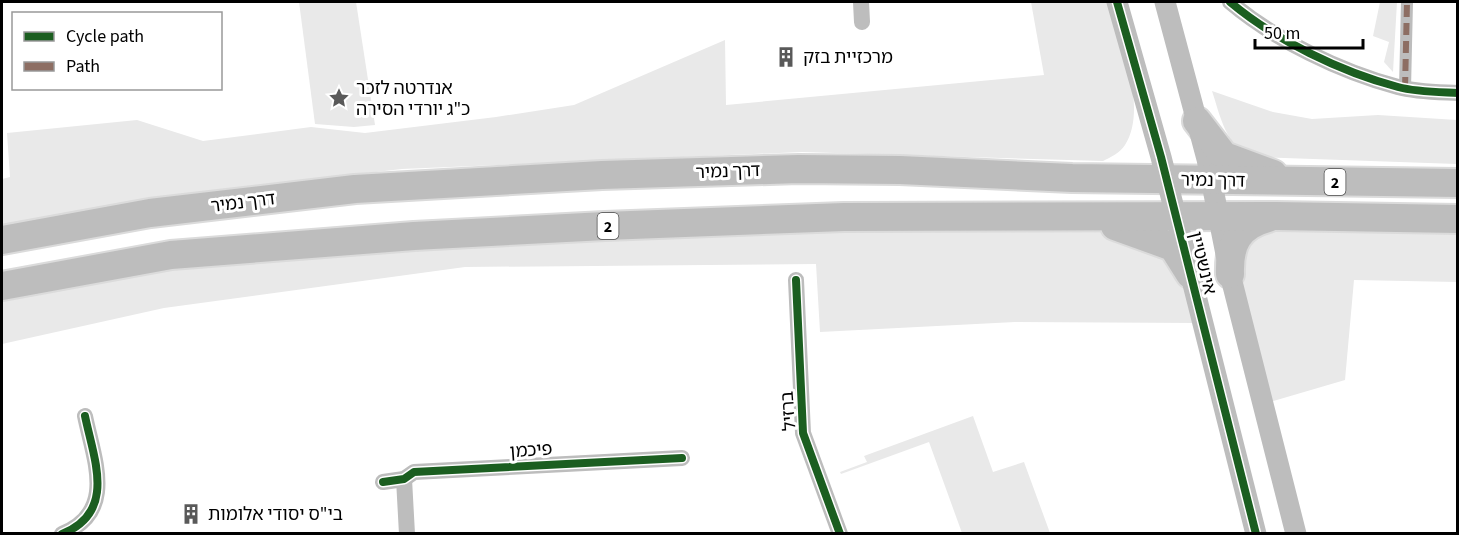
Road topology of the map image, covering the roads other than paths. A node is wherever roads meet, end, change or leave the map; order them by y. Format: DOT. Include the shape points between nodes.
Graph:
graph roads {
  1 [pos="861,2"];
  2 [pos="1117,2"];
  3 [pos="1165,2"];
  4 [pos="1230,2"];
  5 [pos="1407,2"];
  6 [pos="862,22"];
  7 [pos="1405,88"];
  8 [pos="1458,93"];
  9 [pos="1197,121"];
  10 [pos="1166,180"];
  11 [pos="1212,180"];
  12 [pos="1289,181"];
  13 [pos="1458,183"];
  14 [pos="1219,216"];
  15 [pos="1276,216"];
  16 [pos="1085,217"];
  17 [pos="1176,218"];
  18 [pos="1458,219"];
  19 [pos="2,240"];
  20 [pos="1190,274"];
  21 [pos="1230,274"];
  22 [pos="796,280"];
  23 [pos="2,286"];
  24 [pos="85,416"];
  25 [pos="682,458"];
  26 [pos="404,478"];
  27 [pos="383,482"];
  28 [pos="62,534"];
  29 [pos="406,534"];
  30 [pos="840,534"];
  31 [pos="1256,534"];
  32 [pos="1296,534"];
  1 -- 6 [label="street"];
  2 -- 10 [label="street, אינשטיין"];
  3 -- 9 [label="street, אינשטיין"];
  4 -- 7 [label="street" via="1320,58"];
  5 -- 7 [label="street"];
  7 -- 8 [label="street"];
  9 -- 11 [label="street, אינשטיין"];
  9 -- 12 [label="highway" via="1224,156"];
  10 -- 11 [label="highway, דרך נמיר / 2"];
  10 -- 17 [label="street, אינשטיין"];
  10 -- 19 [label="highway, דרך נמיר / 2" via="799,169 401,185 150,213"];
  11 -- 12 [label="highway, דרך נמיר / 2"];
  11 -- 14 [label="street, אינשטיין"];
  12 -- 13 [label="highway, דרך נמיר / 2"];
  14 -- 15 [label="highway, דרך נמיר / 2"];
  14 -- 17 [label="highway, דרך נמיר / 2"];
  14 -- 21 [label="street, אינשטיין"];
  15 -- 18 [label="highway, דרך נמיר / 2"];
  15 -- 21 [label="highway" via="1240,231 1231,251"];
  16 -- 17 [label="highway, דרך נמיר / 2"];
  16 -- 20 [label="highway" via="1173,247"];
  16 -- 23 [label="highway, דרך נמיר / 2" via="844,218 414,236 171,255"];
  17 -- 20 [label="street, אינשטיין"];
  20 -- 31 [label="street, אינשטיין"];
  21 -- 32 [label="street, אינשטיין"];
  22 -- 30 [label="street, ברזיל" via="803,433"];
  24 -- 28 [label="street" via="99,486 94,507 82,524"];
  25 -- 26 [label="street, פיכמן" via="414,472"];
  26 -- 27 [label="street, פיכמן"];
  26 -- 29 [label="street"];
}
